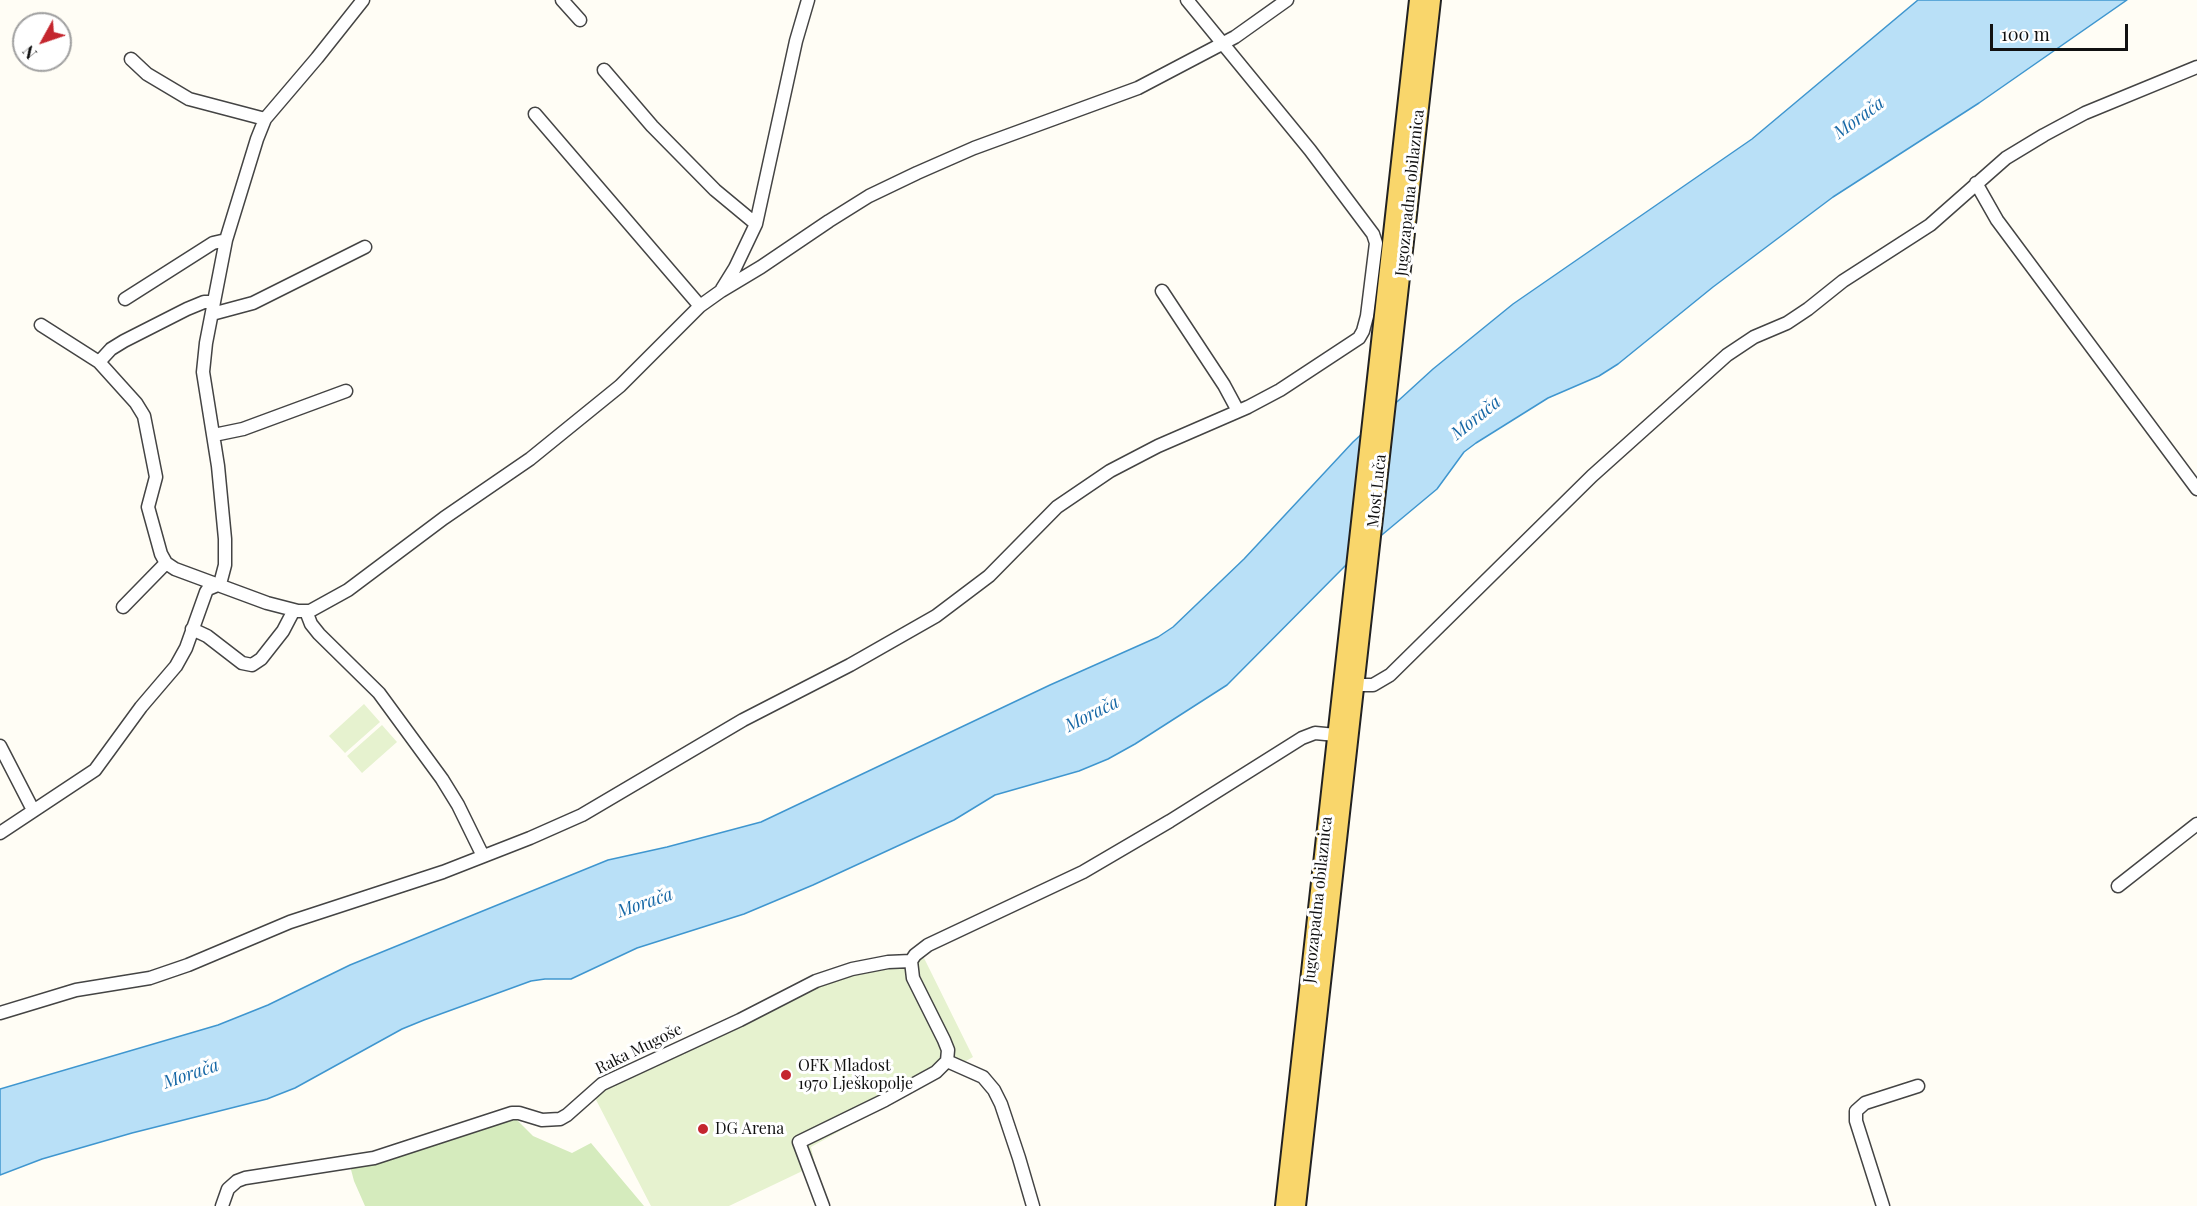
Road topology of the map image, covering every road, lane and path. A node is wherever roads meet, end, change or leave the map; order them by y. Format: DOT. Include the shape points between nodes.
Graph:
graph roads {
  1 [pos="363,0"];
  2 [pos="562,0"];
  3 [pos="808,0"];
  4 [pos="1187,0"];
  5 [pos="1287,0"];
  6 [pos="1418,0"];
  7 [pos="1432,0"];
  8 [pos="580,20"];
  9 [pos="1222,44"];
  10 [pos="131,59"];
  11 [pos="2197,67"];
  12 [pos="603,70"];
  13 [pos="535,114"];
  14 [pos="265,119"];
  15 [pos="1976,183"];
  16 [pos="756,224"];
  17 [pos="226,240"];
  18 [pos="365,246"];
  19 [pos="721,291"];
  20 [pos="1162,291"];
  21 [pos="125,299"];
  22 [pos="700,306"];
  23 [pos="213,308"];
  24 [pos="41,325"];
  25 [pos="99,362"];
  26 [pos="1381,385"];
  27 [pos="346,391"];
  28 [pos="1238,411"];
  29 [pos="214,435"];
  30 [pos="2197,489"];
  31 [pos="166,563"];
  32 [pos="220,584"];
  33 [pos="1358,595"];
  34 [pos="123,607"];
  35 [pos="300,611"];
  36 [pos="192,629"];
  37 [pos="1356,685"];
  38 [pos="1336,735"];
  39 [pos="0,746"];
  40 [pos="33,810"];
  41 [pos="2197,824"];
  42 [pos="0,833"];
  43 [pos="483,856"];
  44 [pos="2118,886"];
  45 [pos="911,961"];
  46 [pos="0,1013"];
  47 [pos="947,1061"];
  48 [pos="1918,1086"];
  49 [pos="222,1206"];
  50 [pos="823,1206"];
  51 [pos="1033,1206"];
  52 [pos="1284,1206"];
  53 [pos="1297,1206"];
  54 [pos="1883,1206"];
  1 -- 14 [label="street"];
  2 -- 8 [label="street"];
  3 -- 16 [label="street"];
  4 -- 9 [label="street"];
  5 -- 9 [label="street"];
  6 -- 26 [label="main road, Jugozapadna obilaznica"];
  7 -- 26 [label="main road, Jugozapadna obilaznica"];
  9 -- 19 [label="street" via="1138,88 974,148 898,181"];
  9 -- 28 [label="street" via="1310,150 1374,234 1376,243 1367,316 1359,338 1280,390"];
  10 -- 14 [label="street" via="147,74 189,99"];
  11 -- 15 [label="street" via="2085,113 2006,158"];
  12 -- 16 [label="street" via="715,190"];
  13 -- 22 [label="street"];
  14 -- 17 [label="street"];
  15 -- 30 [label="street" via="1997,220"];
  15 -- 37 [label="street" via="1930,225 1843,281 1801,314 1727,355 1592,477 1390,675 1373,685"];
  16 -- 19 [label="street"];
  17 -- 21 [label="street" via="213,243"];
  17 -- 23 [label="street"];
  18 -- 23 [label="street" via="253,303"];
  19 -- 22 [label="street"];
  20 -- 28 [label="street"];
  22 -- 35 [label="street" via="628,379 552,443 348,590 319,607"];
  23 -- 25 [label="street" via="204,302 187,309 124,341"];
  23 -- 29 [label="street" via="203,372"];
  24 -- 25 [label="street"];
  25 -- 31 [label="street" via="136,403 146,422 156,477 148,507"];
  26 -- 33 [label="main road, Most Luča"];
  27 -- 29 [label="street" via="243,429"];
  28 -- 43 [label="street" via="1158,446 1084,487 974,588 930,620 743,720 582,815"];
  29 -- 32 [label="street" via="226,556"];
  31 -- 32 [label="street"];
  31 -- 34 [label="street"];
  32 -- 35 [label="street"];
  32 -- 36 [label="street" via="208,589"];
  33 -- 37 [label="main road, Jugozapadna obilaznica"];
  33 -- 38 [label="main road, Jugozapadna obilaznica"];
  35 -- 36 [label="street" via="252,665 242,663"];
  35 -- 43 [label="street" via="379,693 442,779"];
  36 -- 40 [label="street" via="176,666 100,765"];
  37 -- 53 [label="main road, Jugozapadna obilaznica"];
  38 -- 45 [label="street" via="1315,733 1302,738 1083,872 928,945"];
  38 -- 52 [label="main road, Jugozapadna obilaznica"];
  39 -- 40 [label="street"];
  40 -- 42 [label="street"];
  41 -- 44 [label="street"];
  43 -- 46 [label="street" via="290,922 150,978 76,990"];
  45 -- 47 [label="street" via="913,978 948,1050"];
  45 -- 49 [label="street, Raka Mugoše" via="852,969 816,981 602,1084 560,1119 542,1120 512,1113 374,1158 245,1178 228,1189"];
  47 -- 50 [label="street" via="936,1072 800,1142"];
  47 -- 51 [label="street" via="983,1077 994,1090"];
  48 -- 54 [label="street" via="1865,1103 1856,1111"];
}
